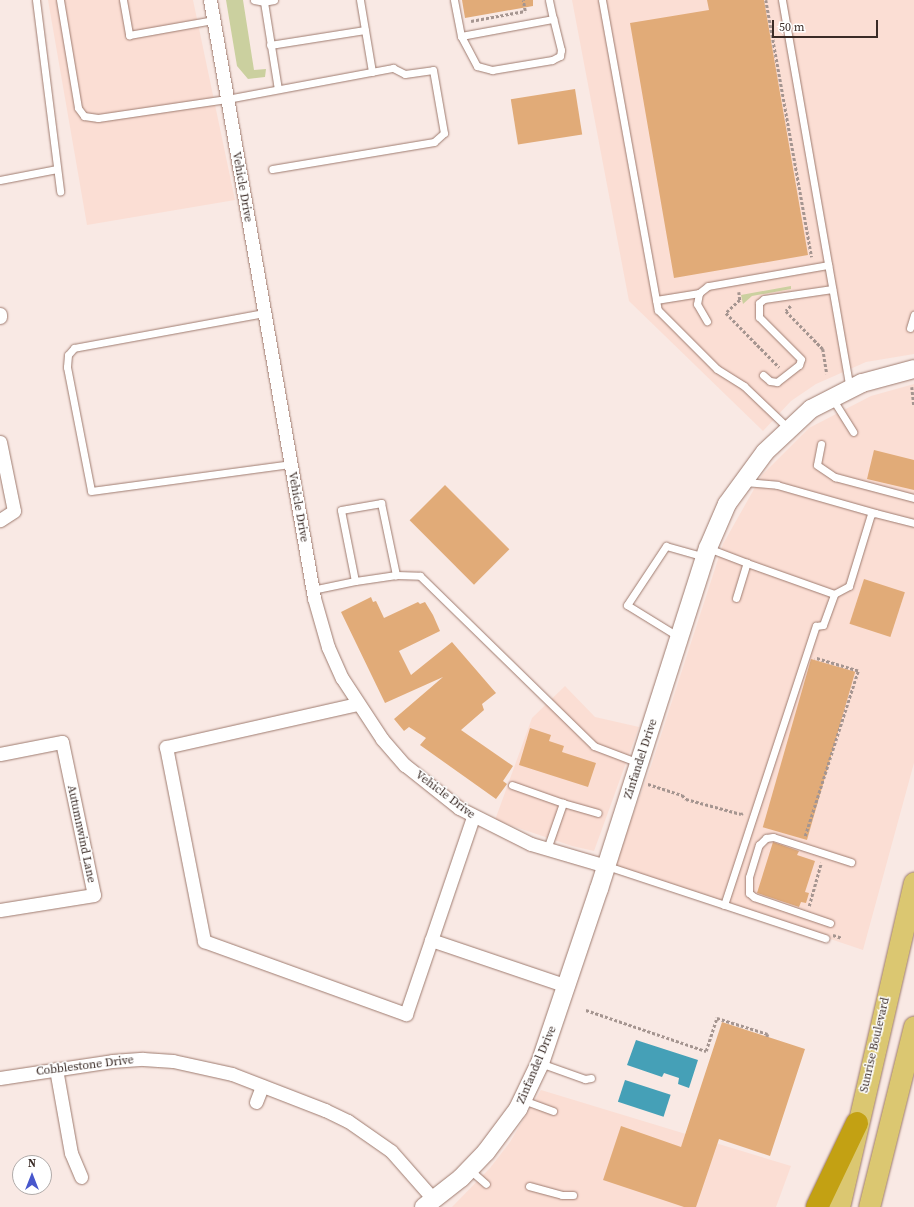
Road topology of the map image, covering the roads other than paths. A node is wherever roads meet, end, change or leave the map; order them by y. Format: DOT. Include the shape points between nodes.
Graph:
graph roads {
  1 [pos="36,0"];
  2 [pos="60,0"];
  3 [pos="123,0"];
  4 [pos="210,0"];
  5 [pos="254,0"];
  6 [pos="274,0"];
  7 [pos="360,0"];
  8 [pos="454,0"];
  9 [pos="549,0"];
  10 [pos="602,0"];
  11 [pos="782,0"];
  12 [pos="264,2"];
  13 [pos="553,19"];
  14 [pos="213,20"];
  15 [pos="365,30"];
  16 [pos="461,36"];
  17 [pos="270,45"];
  18 [pos="372,72"];
  19 [pos="278,89"];
  20 [pos="227,99"];
  21 [pos="57,169"];
  22 [pos="272,169"];
  23 [pos="0,180"];
  24 [pos="60,191"];
  25 [pos="828,265"];
  26 [pos="832,289"];
  27 [pos="699,293"];
  28 [pos="656,300"];
  29 [pos="264,313"];
  30 [pos="914,315"];
  31 [pos="707,321"];
  32 [pos="910,328"];
  33 [pos="914,369"];
  34 [pos="763,375"];
  35 [pos="850,389"];
  36 [pos="832,398"];
  37 [pos="788,428"];
  38 [pos="853,432"];
  39 [pos="0,442"];
  40 [pos="821,444"];
  41 [pos="290,464"];
  42 [pos="741,482"];
  43 [pos="914,498"];
  44 [pos="875,513"];
  45 [pos="0,520"];
  46 [pos="914,523"];
  47 [pos="706,553"];
  48 [pos="748,563"];
  49 [pos="396,575"];
  50 [pos="355,581"];
  51 [pos="312,590"];
  52 [pos="834,594"];
  53 [pos="736,598"];
  54 [pos="679,638"];
  55 [pos="357,704"];
  56 [pos="0,754"];
  57 [pos="639,763"];
  58 [pos="512,785"];
  59 [pos="563,803"];
  60 [pos="598,813"];
  61 [pos="473,817"];
  62 [pos="547,849"];
  63 [pos="851,862"];
  64 [pos="606,866"];
  65 [pos="914,883"];
  66 [pos="724,905"];
  67 [pos="0,910"];
  68 [pos="830,923"];
  69 [pos="826,935"];
  70 [pos="431,940"];
  71 [pos="567,986"];
  72 [pos="914,1027"];
  73 [pos="540,1063"];
  74 [pos="56,1069"];
  75 [pos="0,1078"];
  76 [pos="591,1078"];
  77 [pos="262,1086"];
  78 [pos="522,1100"];
  79 [pos="256,1102"];
  80 [pos="553,1111"];
  81 [pos="857,1123"];
  82 [pos="469,1170"];
  83 [pos="81,1176"];
  84 [pos="486,1184"];
  85 [pos="529,1186"];
  86 [pos="573,1195"];
  87 [pos="429,1204"];
  88 [pos="817,1207"];
  89 [pos="839,1207"];
  90 [pos="869,1207"];
  1 -- 21 [label="lane"];
  2 -- 20 [label="lane" via="78,108 84,116 98,118"];
  3 -- 14 [label="lane" via="129,35"];
  4 -- 14 [label="street, Vehicle Drive"];
  5 -- 12 [label="lane"];
  6 -- 12 [label="lane"];
  7 -- 15 [label="lane"];
  8 -- 16 [label="lane"];
  9 -- 13 [label="lane"];
  10 -- 28 [label="lane"];
  11 -- 25 [label="lane"];
  12 -- 17 [label="lane"];
  13 -- 16 [label="lane"];
  13 -- 16 [label="lane" via="561,50 560,56 552,60 492,70 477,66"];
  14 -- 20 [label="street, Vehicle Drive"];
  15 -- 17 [label="lane"];
  15 -- 18 [label="lane"];
  17 -- 19 [label="lane"];
  18 -- 19 [label="lane"];
  18 -- 22 [label="lane" via="393,68 405,74 434,70 444,133 434,142"];
  19 -- 20 [label="lane"];
  20 -- 29 [label="street, Vehicle Drive"];
  21 -- 23 [label="lane"];
  21 -- 24 [label="lane"];
  25 -- 26 [label="lane"];
  25 -- 27 [label="lane" via="708,286"];
  26 -- 34 [label="lane" via="764,299 759,303 759,317 801,359 799,365 777,382 770,381"];
  26 -- 35 [label="lane"];
  27 -- 28 [label="lane"];
  27 -- 31 [label="lane" via="697,304"];
  28 -- 37 [label="lane" via="658,310 718,369 744,386"];
  29 -- 41 [label="street, Vehicle Drive"];
  29 -- 41 [label="lane" via="74,348 68,355 68,367 91,491"];
  30 -- 32 [label="lane"];
  33 -- 35 [label="street, Zinfandel Drive" via="862,383"];
  35 -- 36 [label="street, Zinfandel Drive"];
  36 -- 37 [label="street, Zinfandel Drive" via="811,409"];
  36 -- 38 [label="lane"];
  37 -- 42 [label="street, Zinfandel Drive"];
  39 -- 45 [label="street" via="14,510"];
  40 -- 43 [label="lane" via="817,465 835,477"];
  41 -- 51 [label="street, Vehicle Drive"];
  42 -- 44 [label="lane" via="777,485"];
  42 -- 47 [label="street, Zinfandel Drive" via="727,504"];
  44 -- 46 [label="lane"];
  44 -- 52 [label="lane" via="871,514 849,586"];
  47 -- 48 [label="lane"];
  47 -- 54 [label="street, Zinfandel Drive"];
  47 -- 54 [label="lane" via="666,546 627,605"];
  48 -- 52 [label="lane"];
  48 -- 53 [label="lane"];
  49 -- 50 [label="lane"];
  49 -- 50 [label="lane" via="381,502 341,510"];
  49 -- 57 [label="lane" via="420,576 594,746"];
  50 -- 51 [label="lane"];
  51 -- 55 [label="street, Vehicle Drive" via="328,647"];
  52 -- 66 [label="lane" via="823,625 816,626"];
  54 -- 57 [label="street, Zinfandel Drive"];
  55 -- 61 [label="street, Vehicle Drive" via="405,765 431,788"];
  55 -- 70 [label="street" via="166,747 204,941 406,1014"];
  56 -- 67 [label="street, Autumnwind Lane" via="62,742 94,895"];
  57 -- 64 [label="street, Zinfandel Drive"];
  58 -- 59 [label="lane"];
  59 -- 60 [label="lane"];
  59 -- 62 [label="lane"];
  61 -- 62 [label="street, Vehicle Drive" via="510,836"];
  61 -- 70 [label="street"];
  62 -- 64 [label="street, Vehicle Drive"];
  63 -- 68 [label="lane" via="773,837 766,838 759,845 747,886 749,893 754,897"];
  64 -- 66 [label="lane"];
  64 -- 71 [label="street, Zinfandel Drive"];
  65 -- 81 [label="main road, Sunrise Boulevard"];
  66 -- 69 [label="lane"];
  70 -- 71 [label="street"];
  71 -- 73 [label="street, Zinfandel Drive"];
  72 -- 90 [label="main road"];
  73 -- 76 [label="lane" via="585,1079"];
  73 -- 78 [label="street, Zinfandel Drive"];
  74 -- 75 [label="street, Cobblestone Drive"];
  74 -- 77 [label="street, Cobblestone Drive" via="112,1061 173,1061 232,1074"];
  74 -- 83 [label="street" via="71,1153"];
  77 -- 79 [label="street"];
  77 -- 87 [label="street, Cobblestone Drive" via="325,1110 370,1136 409,1170"];
  78 -- 80 [label="lane"];
  78 -- 82 [label="street, Zinfandel Drive" via="486,1152"];
  81 -- 88 [label="highway"];
  81 -- 89 [label="main road, Sunrise Boulevard"];
  82 -- 84 [label="lane"];
  82 -- 87 [label="street, Zinfandel Drive"];
  85 -- 86 [label="lane" via="562,1195"];
}
